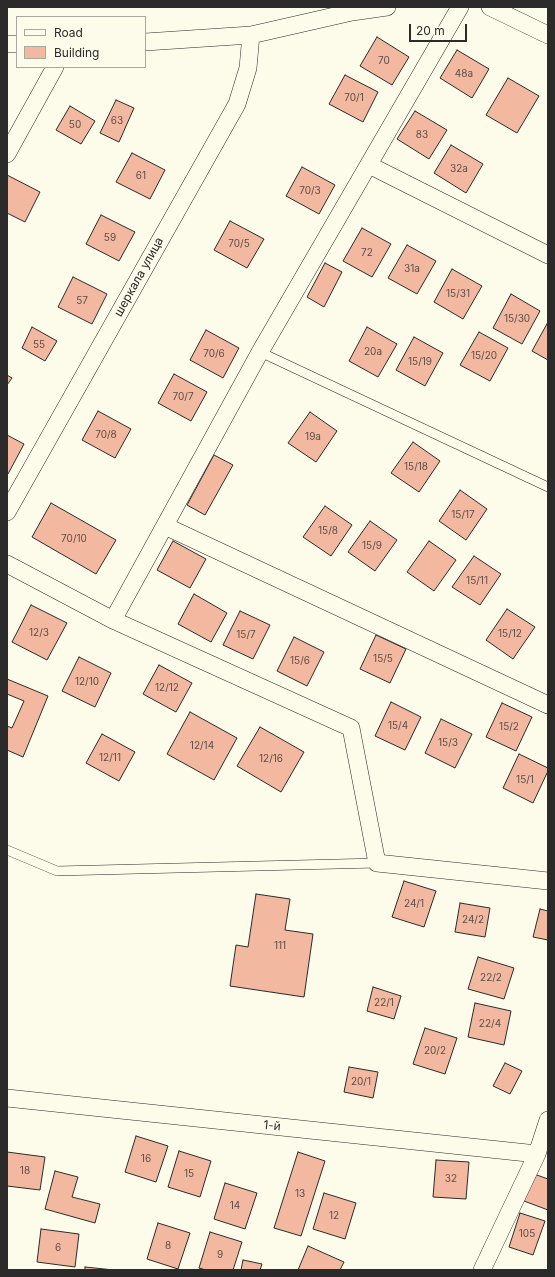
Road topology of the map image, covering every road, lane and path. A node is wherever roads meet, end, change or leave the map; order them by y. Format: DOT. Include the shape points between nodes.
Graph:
graph roads {
  1 [pos="387,7"];
  2 [pos="460,7"];
  3 [pos="490,7"];
  4 [pos="251,35"];
  5 [pos="548,35"];
  6 [pos="146,42"];
  7 [pos="54,68"];
  8 [pos="7,154"];
  9 [pos="369,166"];
  10 [pos="548,255"];
  11 [pos="260,352"];
  12 [pos="548,487"];
  13 [pos="7,512"];
  14 [pos="164,526"];
  15 [pos="7,564"];
  16 [pos="113,620"];
  17 [pos="548,704"];
  18 [pos="7,850"];
  19 [pos="377,862"];
  20 [pos="548,881"];
  21 [pos="7,1098"];
  22 [pos="548,1120"];
  23 [pos="537,1154"];
  24 [pos="482,1270"];
  1 -- 4 [label="street" via="352,12"];
  2 -- 9 [label="street"];
  3 -- 5 [label="street"];
  4 -- 6 [label="street"];
  4 -- 13 [label="street, шеркала улица" via="248,68 237,104"];
  7 -- 8 [label="street"];
  9 -- 10 [label="street"];
  9 -- 11 [label="street"];
  11 -- 12 [label="lane"];
  11 -- 14 [label="street"];
  14 -- 16 [label="street"];
  14 -- 17 [label="street"];
  15 -- 16 [label="street"];
  16 -- 19 [label="street" via="352,728"];
  18 -- 19 [label="lane" via="57,871"];
  19 -- 20 [label="street"];
  21 -- 23 [label="street, 1-й"];
  22 -- 23 [label="street"];
  23 -- 24 [label="street"];
}
